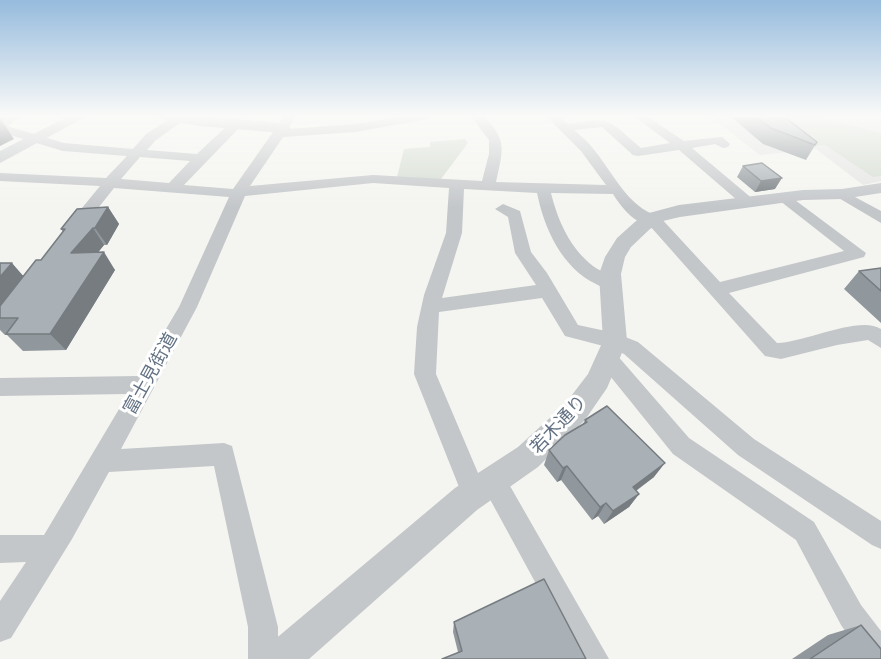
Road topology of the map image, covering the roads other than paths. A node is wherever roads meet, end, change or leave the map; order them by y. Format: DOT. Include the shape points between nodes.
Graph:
graph roads {
  1 [pos="25,146"];
  2 [pos="58,146"];
  3 [pos="145,146"];
  4 [pos="213,146"];
  5 [pos="270,146"];
  6 [pos="496,146"];
  7 [pos="583,146"];
  8 [pos="631,146"];
  9 [pos="682,146"];
  10 [pos="140,152"];
  11 [pos="0,158"];
  12 [pos="200,158"];
  13 [pos="0,177"];
  14 [pos="110,183"];
  15 [pos="457,183"];
  16 [pos="488,185"];
  17 [pos="881,188"];
  18 [pos="172,189"];
  19 [pos="543,189"];
  20 [pos="616,190"];
  21 [pos="239,192"];
  22 [pos="842,194"];
  23 [pos="782,197"];
  24 [pos="749,204"];
  25 [pos="503,209"];
  26 [pos="881,218"];
  27 [pos="651,220"];
  28 [pos="62,244"];
  29 [pos="611,284"];
  30 [pos="715,290"];
  31 [pos="548,292"];
  32 [pos="431,306"];
  33 [pos="881,340"];
  34 [pos="612,350"];
  35 [pos="144,386"];
  36 [pos="0,387"];
  37 [pos="102,461"];
  38 [pos="484,486"];
  39 [pos="881,536"];
  40 [pos="51,548"];
  41 [pos="0,549"];
  42 [pos="0,627"];
  43 [pos="881,656"];
  44 [pos="263,659"];
  45 [pos="280,659"];
  46 [pos="594,659"];
  1 -- 11 [label="street"];
  2 -- 10 [label="street"];
  3 -- 10 [label="street"];
  4 -- 12 [label="street"];
  5 -- 21 [label="street, 富士見街道"];
  6 -- 16 [label="street"];
  7 -- 20 [label="street"];
  8 -- 9 [label="street" via="638,152"];
  9 -- 24 [label="street"];
  10 -- 12 [label="street"];
  10 -- 14 [label="street"];
  12 -- 18 [label="street"];
  13 -- 14 [label="street"];
  14 -- 18 [label="street"];
  14 -- 28 [label="street"];
  15 -- 16 [label="street"];
  15 -- 21 [label="street" via="357,179"];
  15 -- 32 [label="street" via="454,232"];
  16 -- 19 [label="street"];
  17 -- 22 [label="street"];
  18 -- 21 [label="street"];
  19 -- 20 [label="street"];
  19 -- 29 [label="street" via="547,214 582,268"];
  20 -- 27 [label="street" via="628,205"];
  21 -- 35 [label="street, 富士見街道" via="188,307"];
  22 -- 23 [label="street"];
  22 -- 26 [label="street"];
  23 -- 24 [label="street"];
  23 -- 30 [label="street" via="858,253"];
  24 -- 27 [label="street" via="679,211"];
  25 -- 31 [label="street" via="515,214 523,253"];
  27 -- 29 [label="street" via="631,236 615,257"];
  27 -- 30 [label="street"];
  29 -- 34 [label="street"];
  30 -- 33 [label="street" via="772,350 872,332"];
  31 -- 32 [label="street"];
  31 -- 34 [label="street" via="572,330"];
  32 -- 38 [label="street" via="425,374 435,402"];
  34 -- 38 [label="street, 若木通り" via="598,380 575,412 528,457"];
  34 -- 39 [label="street" via="631,348 746,447"];
  34 -- 43 [label="street" via="681,446 805,531 851,615"];
  35 -- 36 [label="street"];
  35 -- 37 [label="street, 富士見街道"];
  37 -- 40 [label="street, 富士見街道"];
  37 -- 44 [label="street" via="224,454 263,627"];
  38 -- 45 [label="street, 若木通り"];
  38 -- 46 [label="street"];
  40 -- 41 [label="street"];
  40 -- 42 [label="street, 富士見街道"];
}
